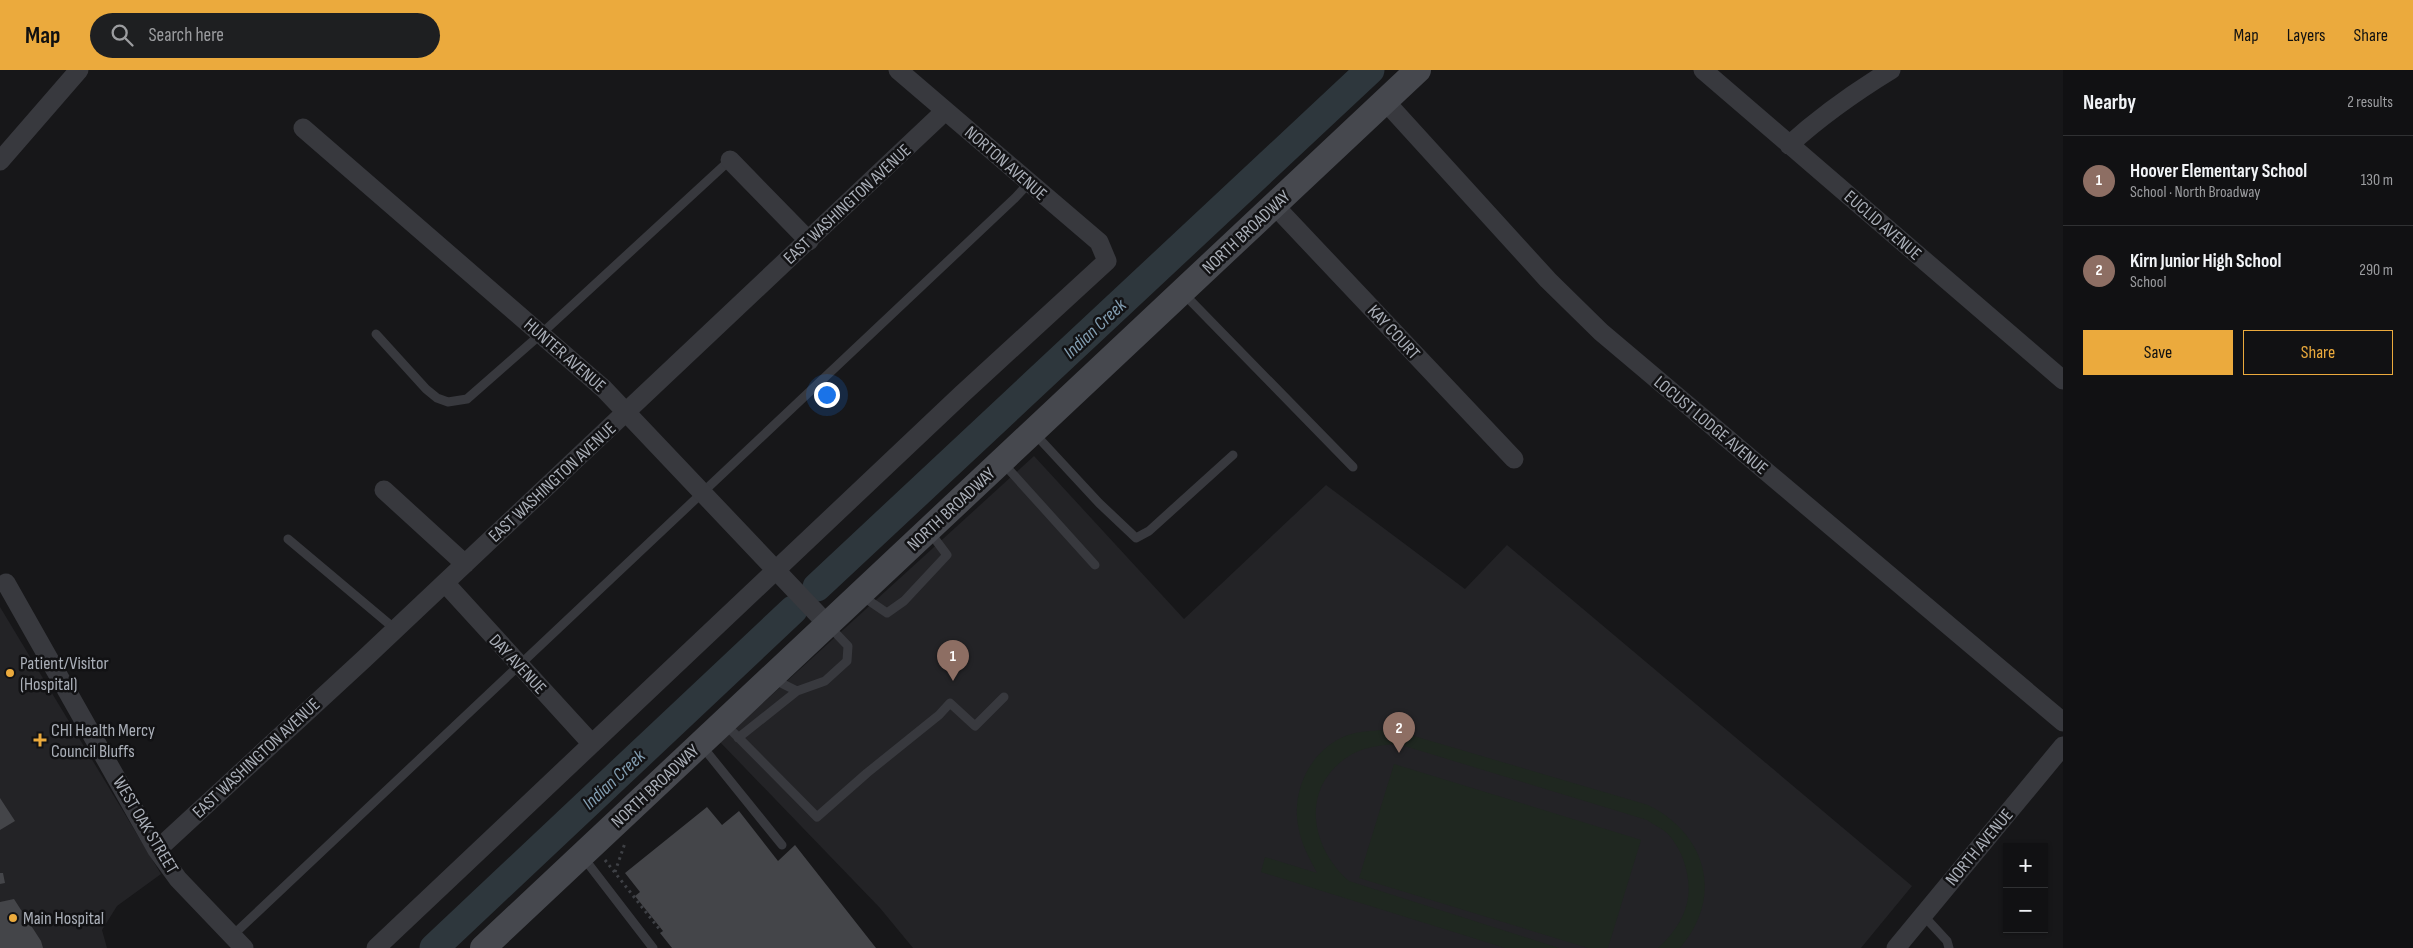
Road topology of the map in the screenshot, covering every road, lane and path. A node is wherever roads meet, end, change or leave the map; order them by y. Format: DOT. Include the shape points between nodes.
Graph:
graph roads {
  1 [pos="79,70"];
  2 [pos="898,70"];
  3 [pos="1418,70"];
  4 [pos="1703,70"];
  5 [pos="1891,70"];
  6 [pos="1385,101"];
  7 [pos="945,111"];
  8 [pos="303,128"];
  9 [pos="1790,145"];
  10 [pos="730,160"];
  11 [pos="0,161"];
  12 [pos="1029,183"];
  13 [pos="1274,205"];
  14 [pos="808,241"];
  15 [pos="1182,292"];
  16 [pos="376,334"];
  17 [pos="541,334"];
  18 [pos="2063,380"];
  19 [pos="627,412"];
  20 [pos="1033,432"];
  21 [pos="1233,455"];
  22 [pos="1514,459"];
  23 [pos="1002,461"];
  24 [pos="1353,467"];
  25 [pos="384,490"];
  26 [pos="703,492"];
  27 [pos="928,530"];
  28 [pos="288,539"];
  29 [pos="465,564"];
  30 [pos="1096,565"];
  31 [pos="775,570"];
  32 [pos="6,583"];
  33 [pos="445,583"];
  34 [pos="860,594"];
  35 [pos="827,624"];
  36 [pos="395,629"];
  37 [pos="519,665"];
  38 [pos="771,678"];
  39 [pos="796,691"];
  40 [pos="1004,697"];
  41 [pos="2063,722"];
  42 [pos="731,730"];
  43 [pos="592,744"];
  44 [pos="700,744"];
  45 [pos="2063,746"];
  46 [pos="626,841"];
  47 [pos="782,845"];
  48 [pos="157,850"];
  49 [pos="592,857"];
  50 [pos="614,872"];
  51 [pos="1923,915"];
  52 [pos="660,930"];
  53 [pos="238,942"];
  54 [pos="493,944"];
  55 [pos="376,948"];
  56 [pos="653,948"];
  57 [pos="1896,948"];
  58 [pos="1949,948"];
  1 -- 11 [label="street"];
  2 -- 7 [label="street, NORTON AVENUE"];
  3 -- 6 [label="main road, NORTH BROADWAY"];
  4 -- 9 [label="street, EUCLID AVENUE"];
  5 -- 9 [label="street" via="1814,122"];
  6 -- 13 [label="main road, NORTH BROADWAY"];
  6 -- 41 [label="street, LOCUST LODGE AVENUE" via="1595,327"];
  7 -- 12 [label="street, NORTON AVENUE"];
  7 -- 14 [label="street, EAST WASHINGTON AVENUE"];
  8 -- 17 [label="street, HUNTER AVENUE"];
  9 -- 18 [label="street, EUCLID AVENUE"];
  10 -- 14 [label="street"];
  10 -- 17 [label="lane"];
  12 -- 26 [label="lane"];
  12 -- 31 [label="street, NORTON AVENUE" via="1099,242 1107,261"];
  13 -- 15 [label="main road, NORTH BROADWAY"];
  13 -- 22 [label="street, KAY COURT"];
  14 -- 19 [label="street, EAST WASHINGTON AVENUE"];
  15 -- 20 [label="main road, NORTH BROADWAY"];
  15 -- 24 [label="lane"];
  16 -- 17 [label="lane" via="426,389 448,402 467,399"];
  17 -- 19 [label="street, HUNTER AVENUE" via="590,375"];
  19 -- 26 [label="street, HUNTER AVENUE"];
  19 -- 29 [label="street, EAST WASHINGTON AVENUE"];
  20 -- 21 [label="lane" via="1136,538 1149,531"];
  20 -- 23 [label="main road, NORTH BROADWAY"];
  23 -- 27 [label="main road, NORTH BROADWAY"];
  23 -- 30 [label="lane"];
  25 -- 29 [label="street"];
  26 -- 31 [label="street, HUNTER AVENUE"];
  26 -- 37 [label="lane"];
  27 -- 34 [label="main road, NORTH BROADWAY"];
  27 -- 34 [label="lane" via="947,555 904,601 887,613"];
  28 -- 36 [label="lane"];
  29 -- 33 [label="street, EAST WASHINGTON AVENUE"];
  31 -- 35 [label="street, HUNTER AVENUE"];
  31 -- 43 [label="street"];
  32 -- 48 [label="street, WEST OAK STREET"];
  33 -- 36 [label="street, EAST WASHINGTON AVENUE"];
  33 -- 37 [label="street, DAY AVENUE"];
  34 -- 35 [label="main road, NORTH BROADWAY"];
  35 -- 38 [label="main road, NORTH BROADWAY"];
  35 -- 39 [label="lane" via="848,646 847,661 825,681"];
  36 -- 48 [label="street, EAST WASHINGTON AVENUE"];
  37 -- 43 [label="street, DAY AVENUE"];
  37 -- 53 [label="lane"];
  38 -- 39 [label="lane"];
  38 -- 42 [label="main road, NORTH BROADWAY"];
  39 -- 42 [label="lane"];
  40 -- 42 [label="lane" via="974,726 950,703 817,818"];
  42 -- 44 [label="main road, NORTH BROADWAY"];
  43 -- 55 [label="street"];
  44 -- 47 [label="lane"];
  44 -- 49 [label="main road, NORTH BROADWAY"];
  45 -- 51 [label="street, NORTH AVENUE"];
  46 -- 50 [label="path"];
  48 -- 53 [label="street, WEST OAK STREET" via="178,879"];
  49 -- 50 [label="path"];
  49 -- 54 [label="main road, NORTH BROADWAY"];
  49 -- 56 [label="lane"];
  50 -- 52 [label="path"];
  51 -- 57 [label="street, NORTH AVENUE"];
  51 -- 58 [label="lane" via="1947,940"];
}
